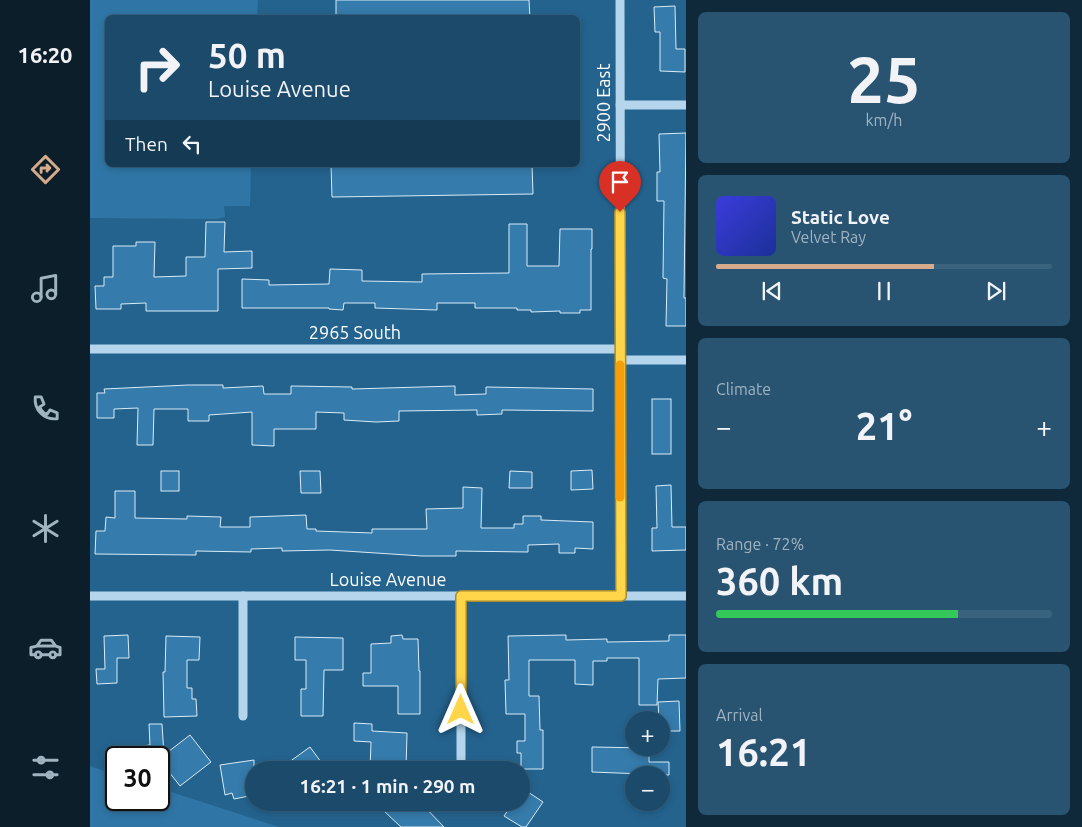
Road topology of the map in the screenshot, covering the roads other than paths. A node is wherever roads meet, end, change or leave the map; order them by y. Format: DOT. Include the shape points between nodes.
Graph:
graph roads {
  1 [pos="620,0"];
  2 [pos="620,105"];
  3 [pos="686,105"];
  4 [pos="620,349"];
  5 [pos="90,350"];
  6 [pos="620,360"];
  7 [pos="686,360"];
  8 [pos="90,596"];
  9 [pos="243,596"];
  10 [pos="461,596"];
  11 [pos="621,596"];
  12 [pos="686,596"];
  13 [pos="243,716"];
  14 [pos="462,761"];
  1 -- 2 [label="street, 2900 East"];
  2 -- 3 [label="street"];
  2 -- 4 [label="street, 2900 East"];
  4 -- 5 [label="street, 2965 South"];
  4 -- 6 [label="street, 2900 East"];
  6 -- 7 [label="street"];
  6 -- 11 [label="street, 2900 East"];
  8 -- 9 [label="street, Louise Avenue"];
  9 -- 10 [label="street, Louise Avenue"];
  9 -- 13 [label="street"];
  10 -- 11 [label="street, Louise Avenue"];
  10 -- 14 [label="street"];
  11 -- 12 [label="street, Louise Avenue"];
}
